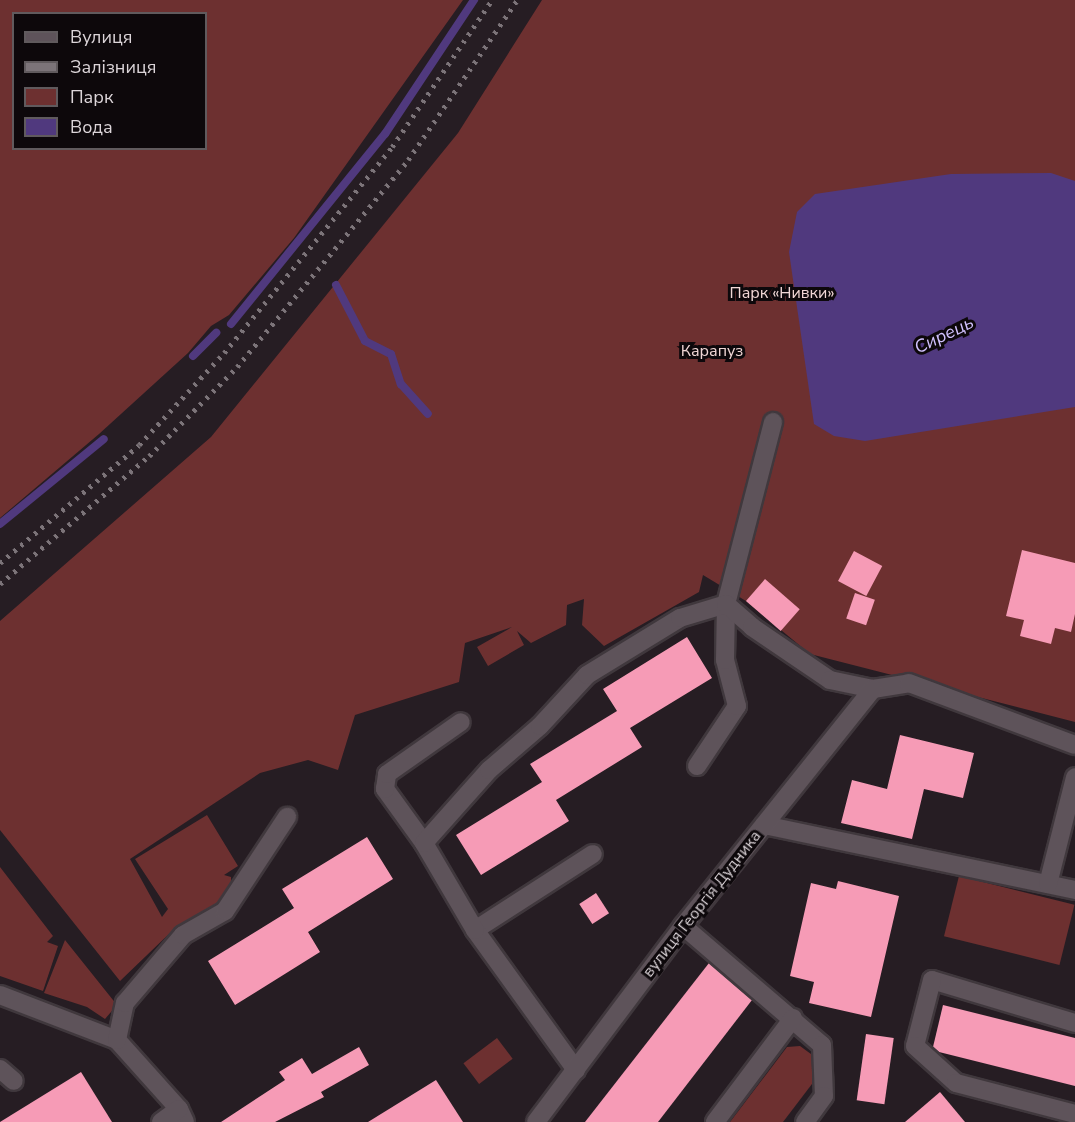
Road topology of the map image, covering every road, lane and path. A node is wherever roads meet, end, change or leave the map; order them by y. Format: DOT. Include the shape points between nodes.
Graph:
graph roads {
  1 [pos="773,422"];
  2 [pos="726,604"];
  3 [pos="873,689"];
  4 [pos="460,722"];
  5 [pos="1075,745"];
  6 [pos="697,766"];
  7 [pos="1075,777"];
  8 [pos="287,817"];
  9 [pos="764,825"];
  10 [pos="424,843"];
  11 [pos="593,854"];
  12 [pos="1048,884"];
  13 [pos="1075,891"];
  14 [pos="683,926"];
  15 [pos="475,930"];
  16 [pos="0,995"];
  17 [pos="793,1018"];
  18 [pos="1075,1023"];
  19 [pos="117,1040"];
  20 [pos="576,1070"];
  21 [pos="1075,1114"];
  22 [pos="182,1115"];
  23 [pos="161,1122"];
  24 [pos="536,1122"];
  25 [pos="715,1122"];
  26 [pos="805,1122"];
  1 -- 2 [label="street"];
  2 -- 3 [label="street" via="752,627 830,680"];
  2 -- 6 [label="street" via="725,660 737,706"];
  2 -- 10 [label="street" via="680,618 587,675 540,726 489,770"];
  3 -- 5 [label="street" via="909,683"];
  3 -- 9 [label="street, вулиця Георгія Дудника"];
  4 -- 10 [label="street" via="387,774 385,789"];
  7 -- 12 [label="street"];
  8 -- 19 [label="street" via="225,911 183,935 125,1003"];
  9 -- 12 [label="street"];
  9 -- 14 [label="street, вулиця Георгія Дудника"];
  10 -- 15 [label="street"];
  11 -- 15 [label="street"];
  12 -- 13 [label="street"];
  14 -- 17 [label="street"];
  14 -- 20 [label="street, вулиця Георгія Дудника"];
  15 -- 20 [label="street"];
  16 -- 19 [label="street"];
  17 -- 25 [label="street"];
  17 -- 26 [label="street" via="822,1045 824,1096"];
  18 -- 21 [label="street" via="932,980 915,1046 956,1083"];
  19 -- 22 [label="street"];
  20 -- 24 [label="street, вулиця Георгія Дудника"];
  22 -- 23 [label="street"];
}
